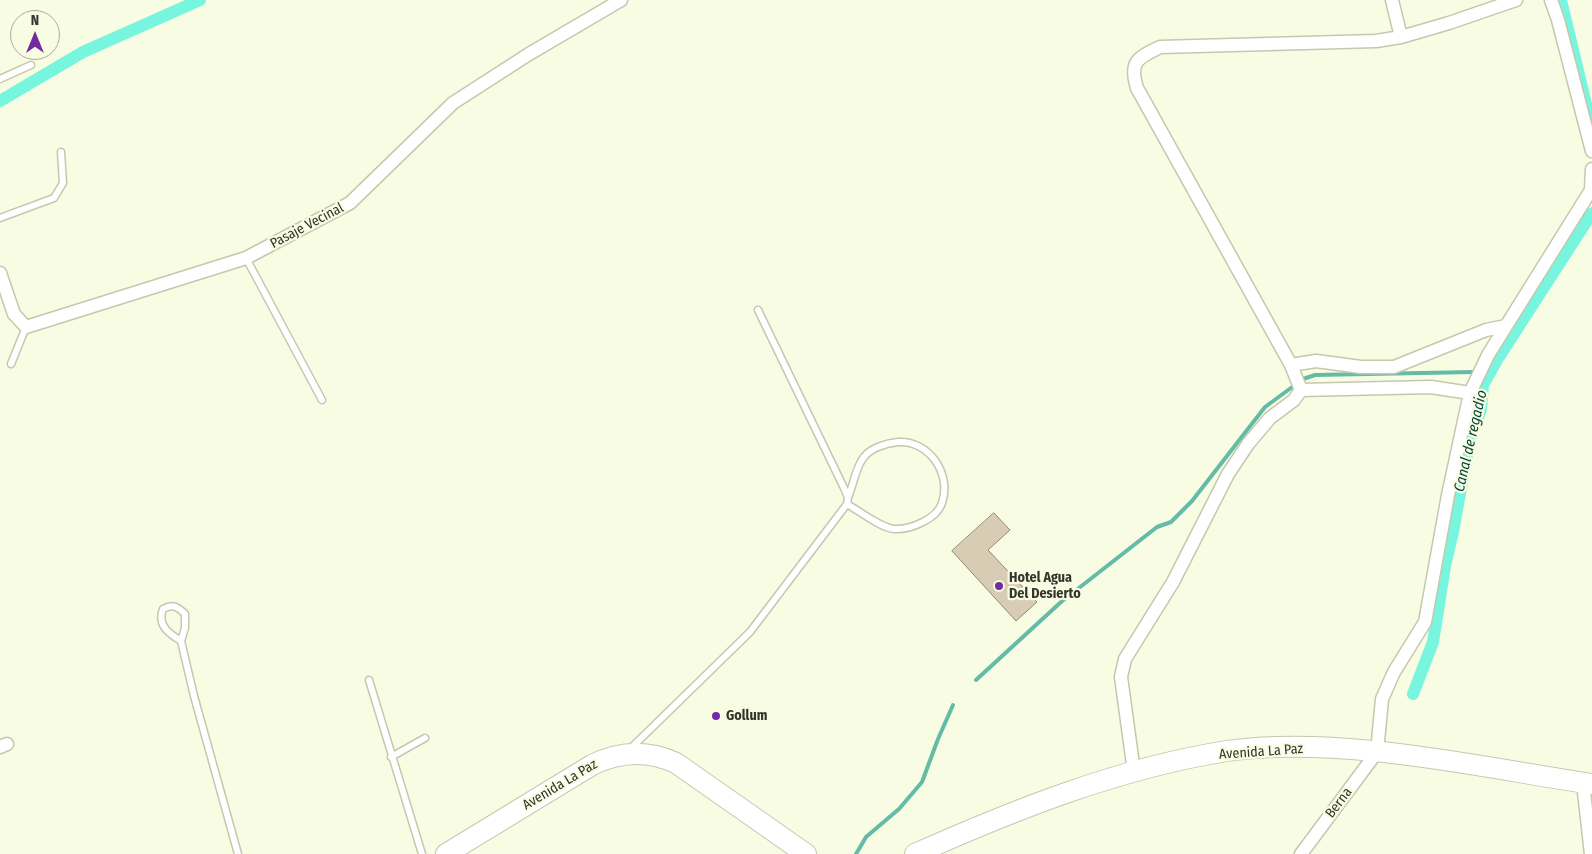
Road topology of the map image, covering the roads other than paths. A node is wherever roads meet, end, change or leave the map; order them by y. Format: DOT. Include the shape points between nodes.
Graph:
graph roads {
  1 [pos="621,0"];
  2 [pos="1392,0"];
  3 [pos="1516,0"];
  4 [pos="1551,0"];
  5 [pos="1401,37"];
  6 [pos="31,65"];
  7 [pos="0,79"];
  8 [pos="1592,151"];
  9 [pos="61,152"];
  10 [pos="1592,169"];
  11 [pos="0,218"];
  12 [pos="246,258"];
  13 [pos="0,273"];
  14 [pos="758,310"];
  15 [pos="1506,326"];
  16 [pos="26,327"];
  17 [pos="11,364"];
  18 [pos="1291,365"];
  19 [pos="1301,390"];
  20 [pos="1470,392"];
  21 [pos="322,400"];
  22 [pos="848,500"];
  23 [pos="181,640"];
  24 [pos="369,680"];
  25 [pos="425,738"];
  26 [pos="1377,752"];
  27 [pos="624,754"];
  28 [pos="391,757"];
  29 [pos="1134,772"];
  30 [pos="1588,784"];
  31 [pos="238,854"];
  32 [pos="422,854"];
  33 [pos="446,854"];
  34 [pos="806,854"];
  35 [pos="915,854"];
  36 [pos="1301,854"];
  37 [pos="1591,854"];
  1 -- 12 [label="street, Pasaje Vecinal" via="529,54 453,104 350,203"];
  2 -- 5 [label="street"];
  3 -- 5 [label="street"];
  4 -- 8 [label="street"];
  5 -- 18 [label="street" via="1376,41 1160,47 1136,62 1132,74 1137,88"];
  6 -- 7 [label="lane"];
  9 -- 11 [label="lane" via="63,184 54,198"];
  10 -- 15 [label="street" via="1591,190"];
  12 -- 16 [label="street, Pasaje Vecinal"];
  12 -- 21 [label="lane"];
  13 -- 16 [label="street" via="14,314"];
  14 -- 22 [label="lane"];
  15 -- 18 [label="street" via="1486,330 1394,367 1316,362"];
  15 -- 20 [label="street"];
  16 -- 17 [label="lane"];
  18 -- 19 [label="street"];
  19 -- 20 [label="street" via="1430,387"];
  19 -- 29 [label="street" via="1294,400 1270,418 1228,474 1173,582 1125,659 1120,677"];
  20 -- 26 [label="street" via="1425,622 1382,698"];
  22 -- 22 [label="lane" via="893,530 912,528 933,515 942,504 944,484 937,463 926,449 915,443 886,443 865,456"];
  22 -- 27 [label="lane" via="750,632"];
  23 -- 23 [label="lane" via="186,614 170,605 162,609 162,625"];
  23 -- 31 [label="lane"];
  24 -- 28 [label="lane"];
  25 -- 28 [label="lane"];
  26 -- 29 [label="main road, Avenida La Paz" via="1294,748 1228,751"];
  26 -- 30 [label="main road, Avenida La Paz"];
  26 -- 36 [label="street, Berna"];
  27 -- 33 [label="main road, Avenida La Paz" via="592,765"];
  27 -- 34 [label="main road, Avenida La Paz" via="651,755 676,763"];
  28 -- 32 [label="lane"];
  29 -- 35 [label="main road, Avenida La Paz" via="997,817"];
  30 -- 37 [label="street"];
}
